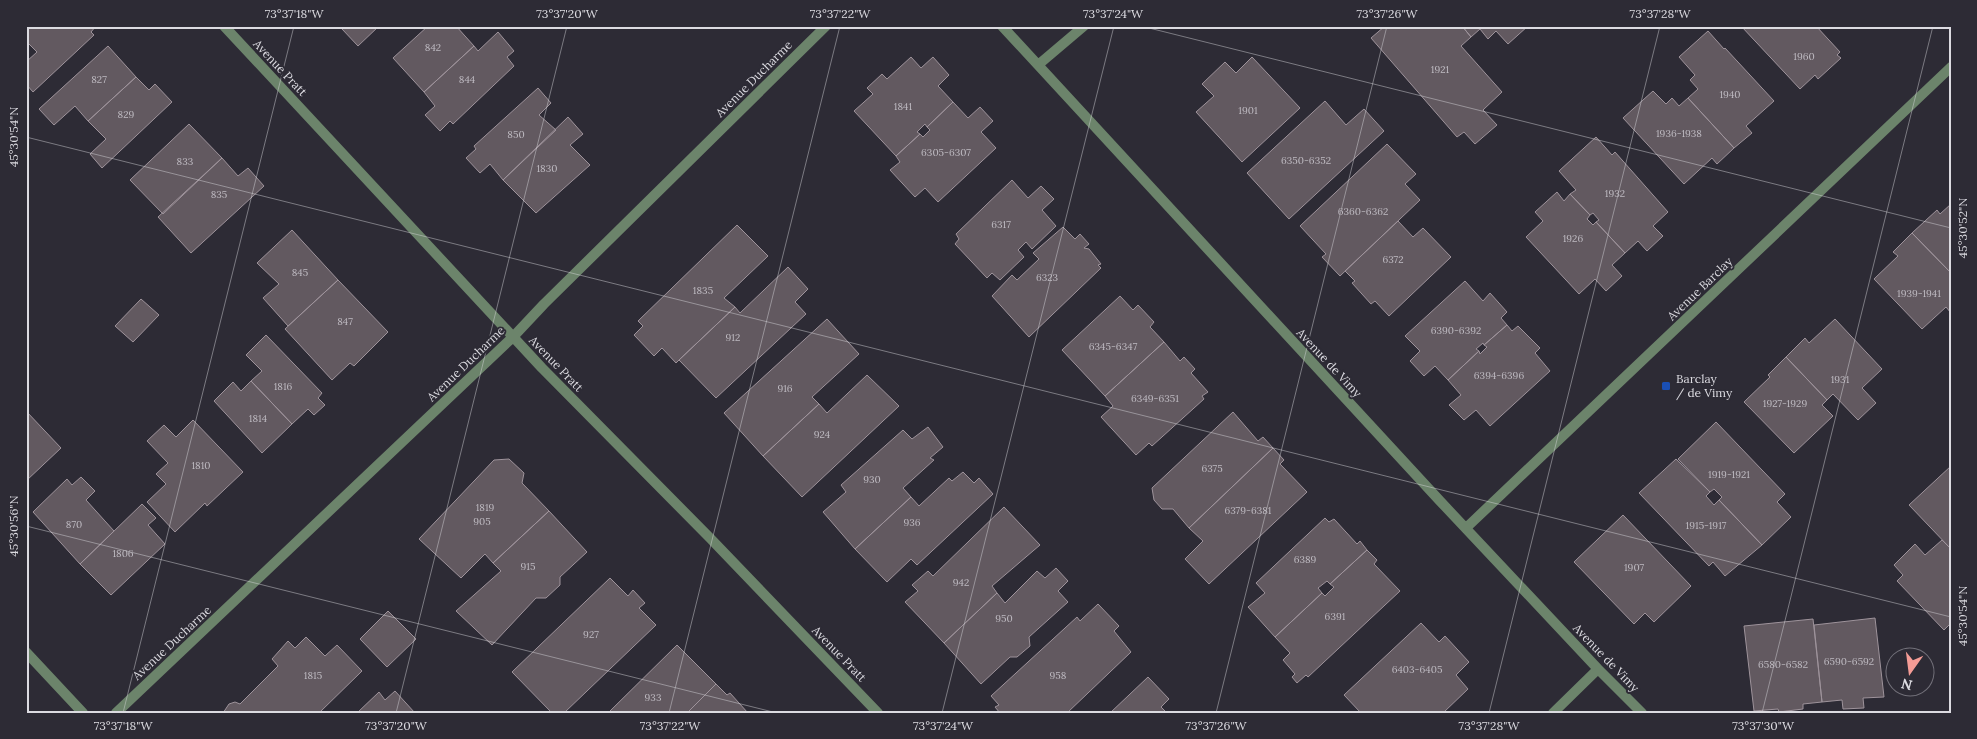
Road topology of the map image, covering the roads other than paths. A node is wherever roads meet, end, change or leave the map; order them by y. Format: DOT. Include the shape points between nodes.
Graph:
graph roads {
  1 [pos="224,26"];
  2 [pos="826,26"];
  3 [pos="1002,26"];
  4 [pos="1084,26"];
  5 [pos="1038,65"];
  6 [pos="1951,68"];
  7 [pos="513,337"];
  8 [pos="1466,528"];
  9 [pos="26,652"];
  10 [pos="1598,669"];
  11 [pos="83,713"];
  12 [pos="116,713"];
  13 [pos="878,713"];
  14 [pos="1553,713"];
  15 [pos="1642,713"];
  1 -- 7 [label="street, Avenue Pratt"];
  2 -- 7 [label="street, Avenue Ducharme"];
  3 -- 5 [label="street, Avenue de Vimy"];
  4 -- 5 [label="street"];
  5 -- 8 [label="street, Avenue de Vimy"];
  6 -- 8 [label="street, Avenue Barclay"];
  7 -- 12 [label="street, Avenue Ducharme"];
  7 -- 13 [label="street, Avenue Pratt"];
  8 -- 10 [label="street, Avenue de Vimy"];
  9 -- 11 [label="street"];
  10 -- 14 [label="street"];
  10 -- 15 [label="street, Avenue de Vimy"];
}
